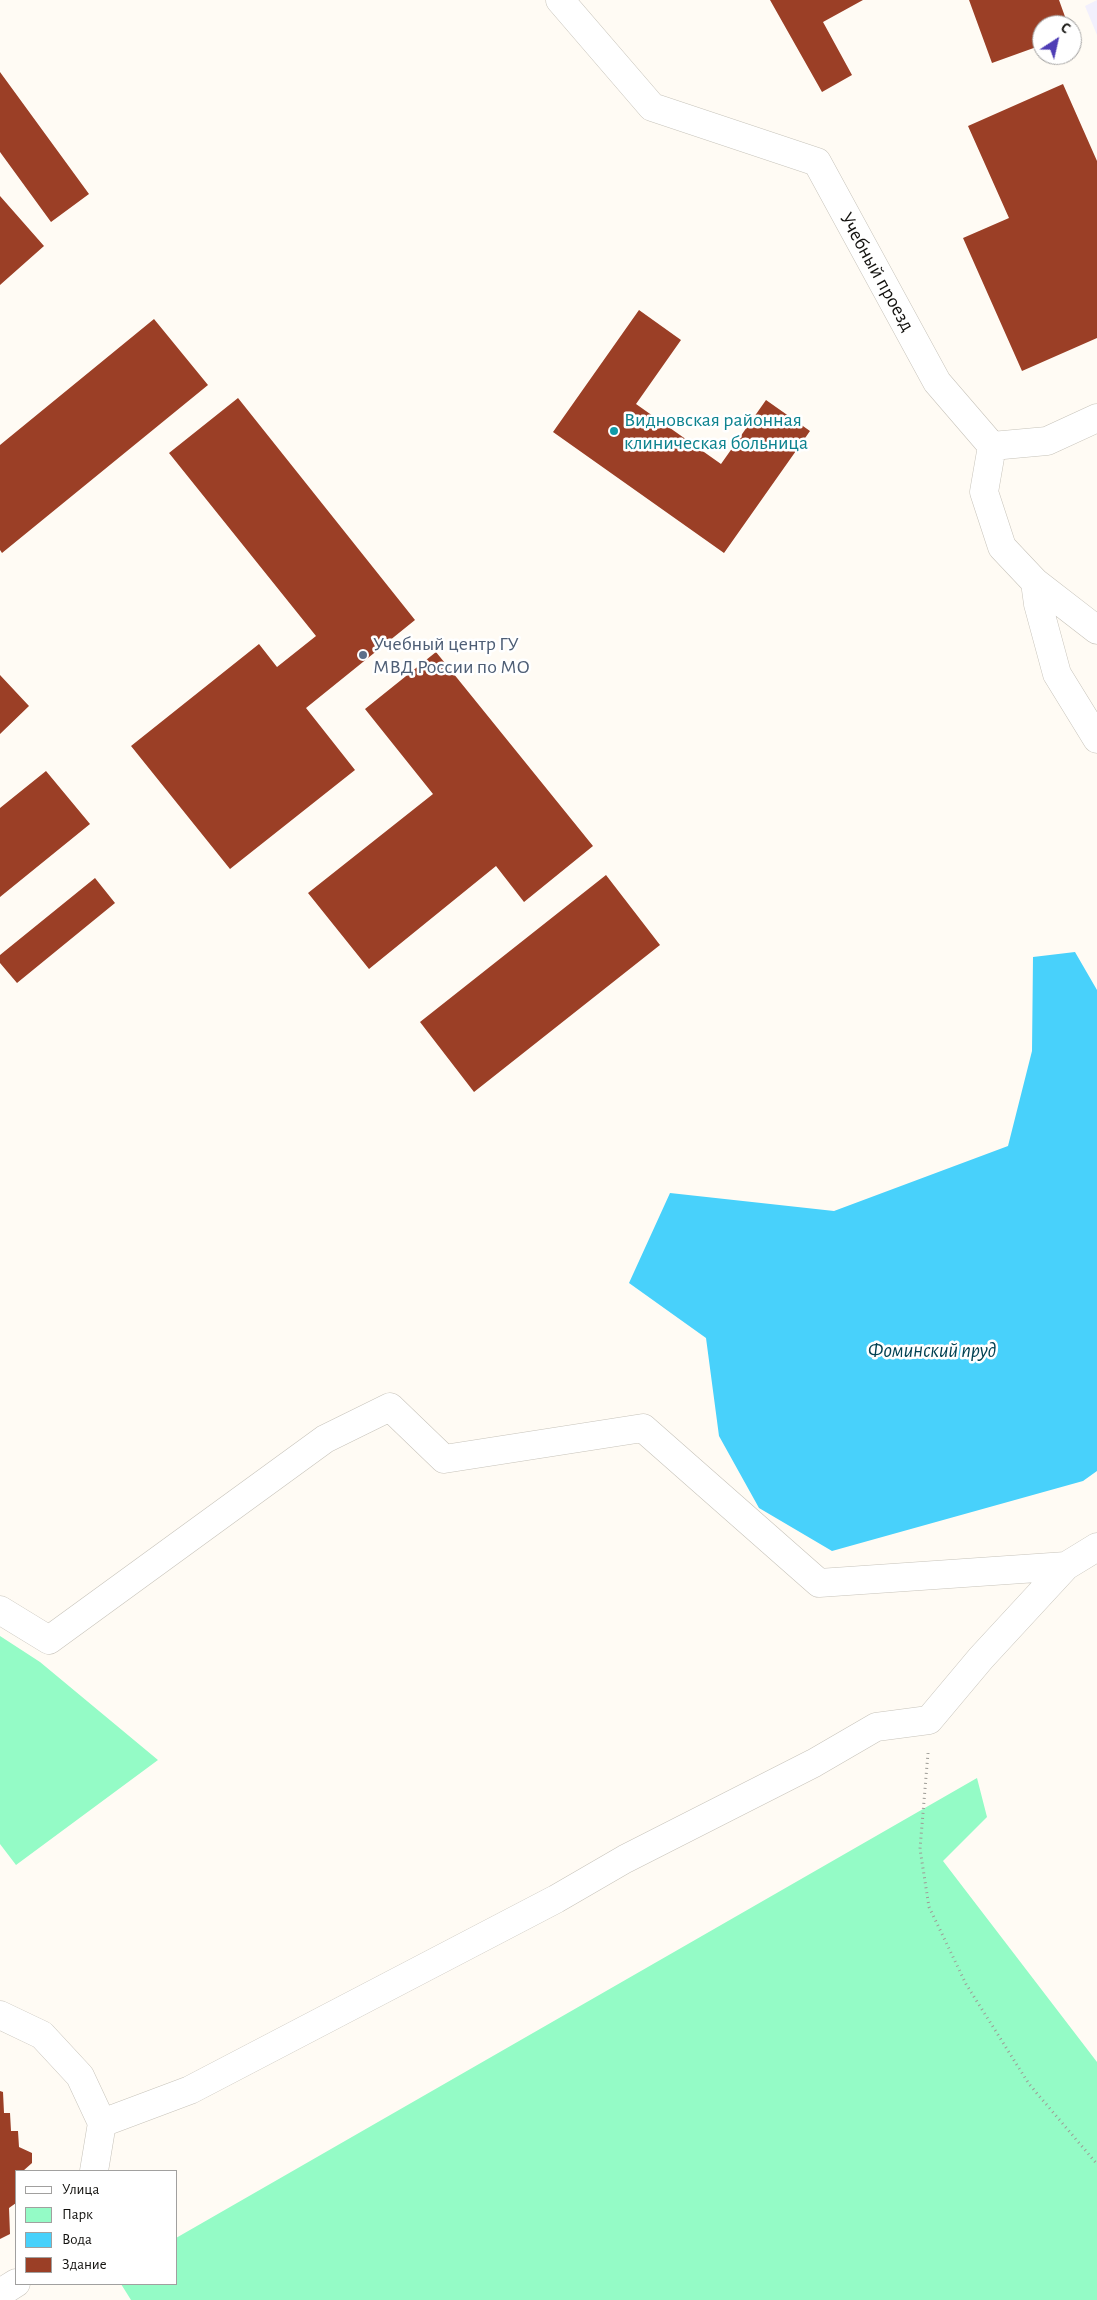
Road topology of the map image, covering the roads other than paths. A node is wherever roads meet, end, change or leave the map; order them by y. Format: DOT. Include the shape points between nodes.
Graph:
graph roads {
  1 [pos="560,0"];
  2 [pos="1097,418"];
  3 [pos="992,446"];
  4 [pos="1035,582"];
  5 [pos="1097,630"];
  6 [pos="1097,740"];
  7 [pos="1097,1547"];
  8 [pos="1066,1566"];
  9 [pos="0,1610"];
  10 [pos="0,2015"];
  11 [pos="102,2123"];
  12 [pos="94,2170"];
  13 [pos="15,2284"];
  14 [pos="0,2292"];
  1 -- 3 [label="street, Учебный проезд" via="652,107 817,162 937,382"];
  2 -- 3 [label="street" via="1047,441"];
  3 -- 4 [label="street" via="984,492 1002,547"];
  4 -- 5 [label="street"];
  4 -- 6 [label="street" via="1057,674"];
  7 -- 8 [label="street"];
  8 -- 9 [label="street" via="819,1583 643,1428 444,1459 390,1407 325,1439 49,1640"];
  8 -- 11 [label="street" via="980,1658 929,1720 876,1727 814,1763 625,1859 556,1899 190,2090"];
  10 -- 11 [label="street" via="42,2036 80,2076"];
  11 -- 12 [label="street"];
  13 -- 14 [label="street"];
}
